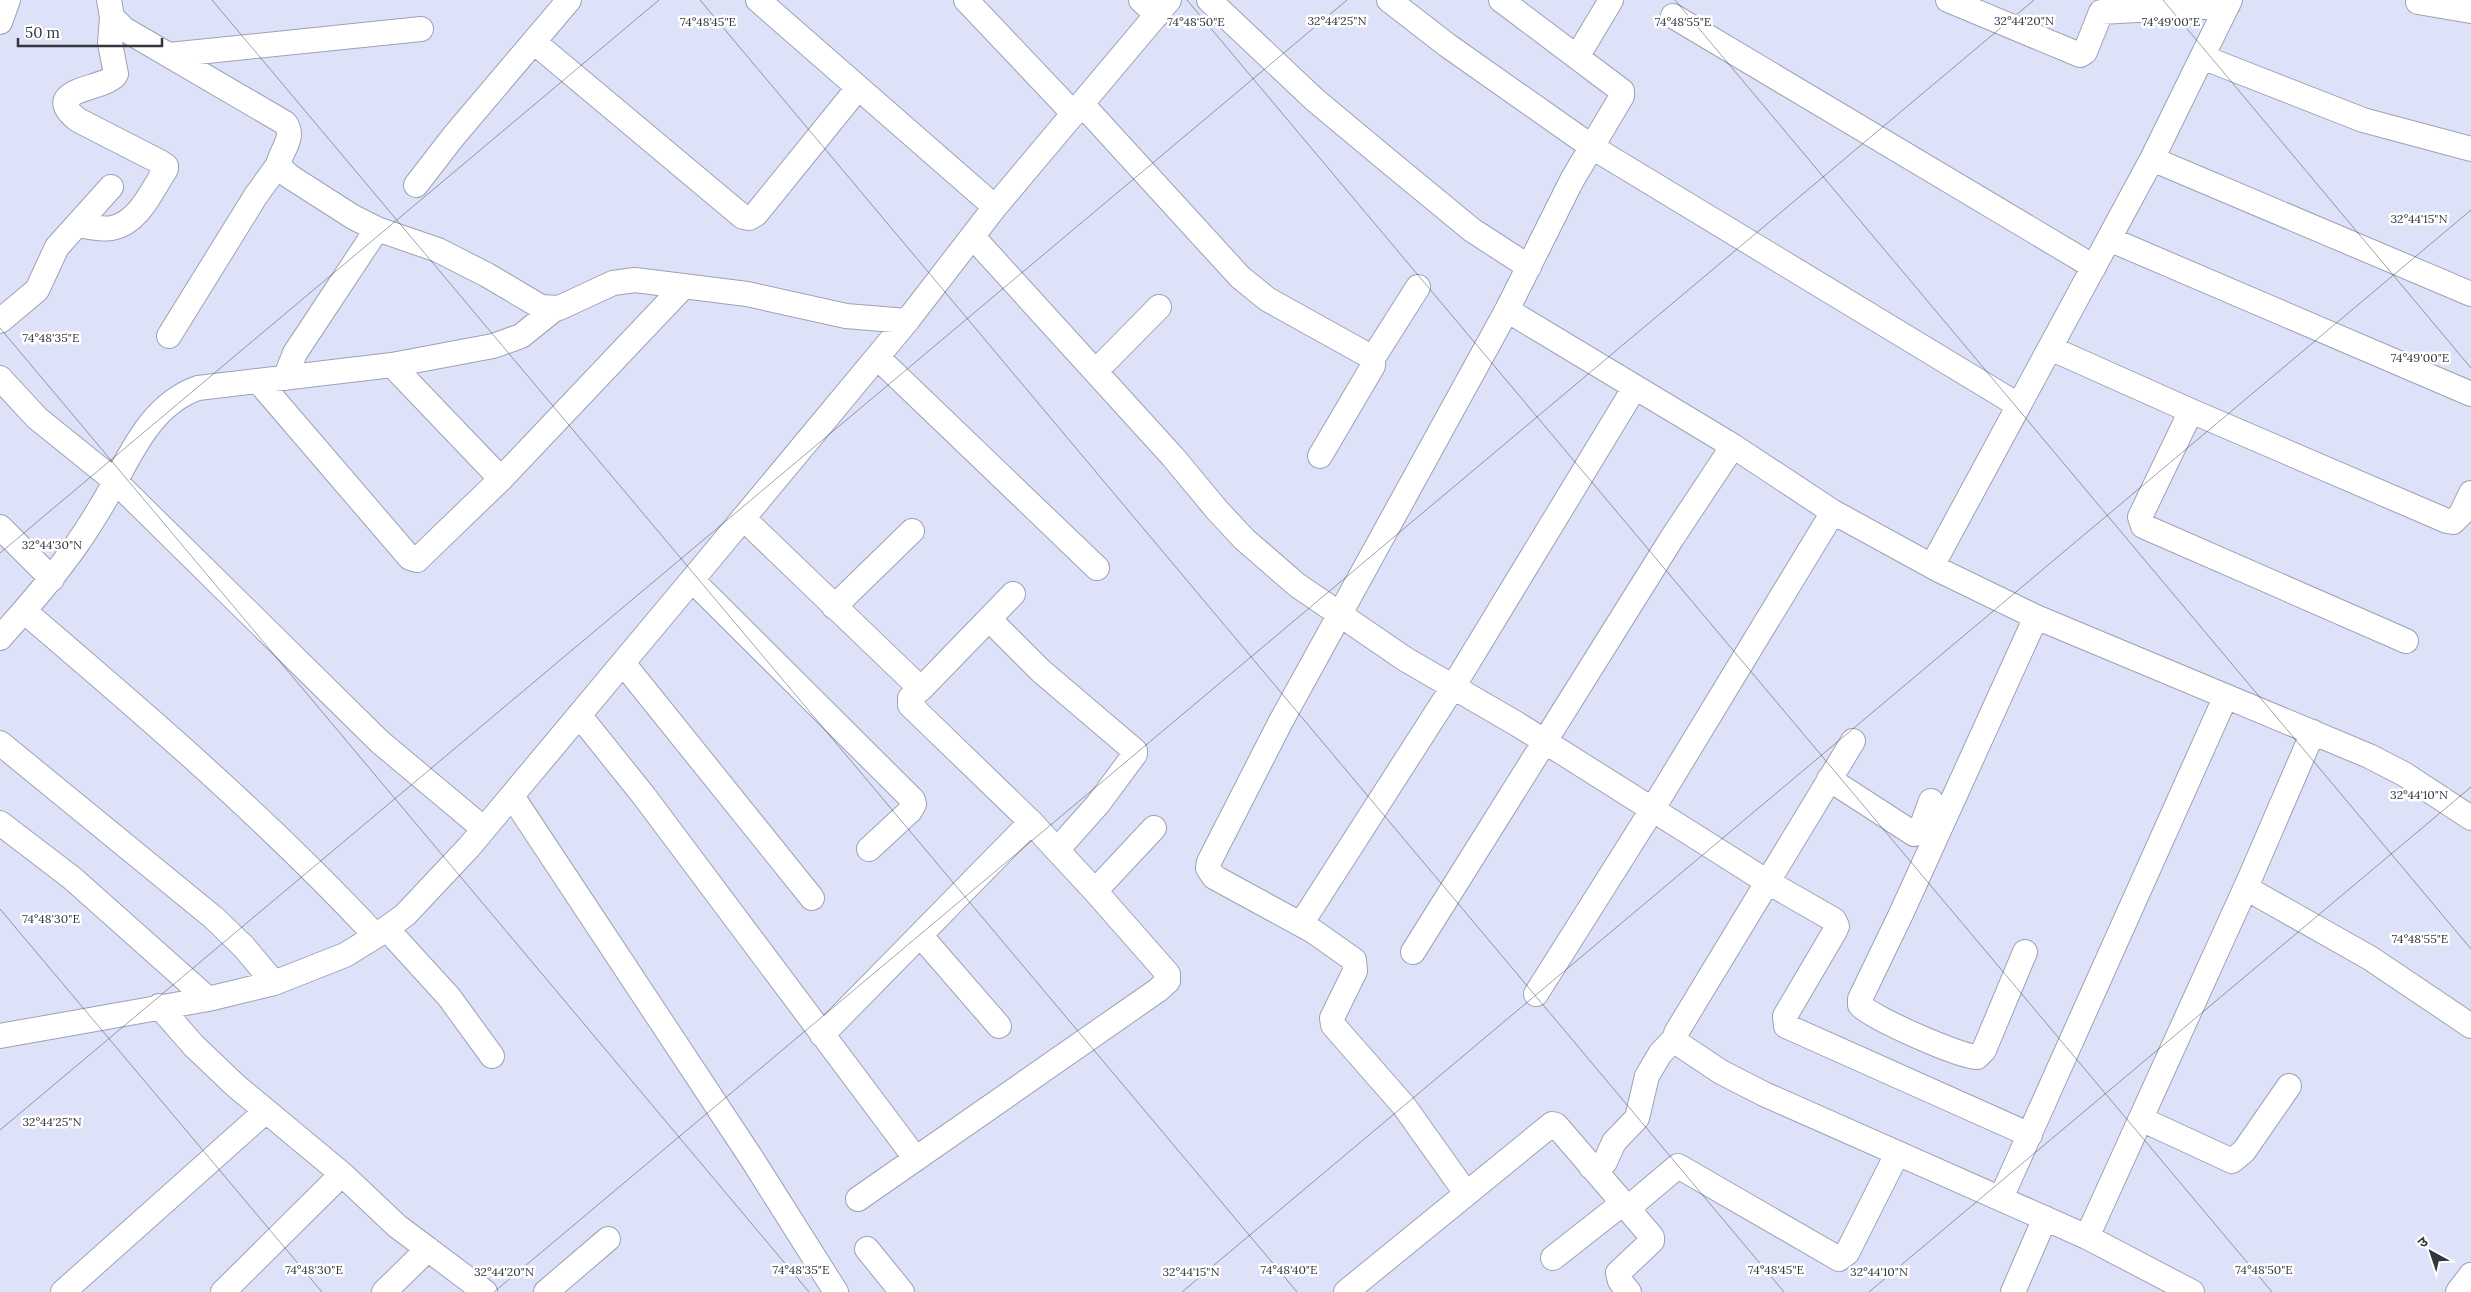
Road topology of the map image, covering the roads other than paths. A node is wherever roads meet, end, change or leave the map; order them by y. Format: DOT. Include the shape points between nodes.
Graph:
graph roads {
  1 [pos="8,0"];
  2 [pos="758,0"];
  3 [pos="966,0"];
  4 [pos="1210,0"];
  5 [pos="1389,0"];
  6 [pos="1501,0"];
  7 [pos="1611,0"];
  8 [pos="1948,0"];
  9 [pos="2229,2"];
  10 [pos="2418,2"];
  11 [pos="556,4"];
  12 [pos="1156,5"];
  13 [pos="111,8"];
  14 [pos="2471,11"];
  15 [pos="1673,16"];
  16 [pos="0,22"];
  17 [pos="421,29"];
  18 [pos="534,42"];
  19 [pos="169,56"];
  20 [pos="1577,57"];
  21 [pos="2202,58"];
  22 [pos="858,88"];
  23 [pos="1086,113"];
  24 [pos="1592,147"];
  25 [pos="2471,149"];
  26 [pos="2152,159"];
  27 [pos="278,165"];
  28 [pos="416,185"];
  29 [pos="111,187"];
  30 [pos="995,207"];
  31 [pos="77,225"];
  32 [pos="377,229"];
  33 [pos="2109,239"];
  34 [pos="981,245"];
  35 [pos="1529,267"];
  36 [pos="2094,267"];
  37 [pos="684,286"];
  38 [pos="1418,287"];
  39 [pos="2471,294"];
  40 [pos="1159,307"];
  41 [pos="556,308"];
  42 [pos="1507,310"];
  43 [pos="0,321"];
  44 [pos="907,321"];
  45 [pos="169,336"];
  46 [pos="2050,348"];
  47 [pos="1373,358"];
  48 [pos="392,365"];
  49 [pos="885,365"];
  50 [pos="1096,371"];
  51 [pos="0,378"];
  52 [pos="285,378"];
  53 [pos="258,382"];
  54 [pos="1635,387"];
  55 [pos="2471,394"];
  56 [pos="2018,405"];
  57 [pos="2191,411"];
  58 [pos="1734,446"];
  59 [pos="1320,456"];
  60 [pos="501,479"];
  61 [pos="116,481"];
  62 [pos="2471,493"];
  63 [pos="1833,512"];
  64 [pos="750,524"];
  65 [pos="0,527"];
  66 [pos="912,531"];
  67 [pos="1932,566"];
  68 [pos="1097,568"];
  69 [pos="52,578"];
  70 [pos="700,588"];
  71 [pos="1013,594"];
  72 [pos="834,607"];
  73 [pos="24,611"];
  74 [pos="1340,616"];
  75 [pos="2036,617"];
  76 [pos="989,619"];
  77 [pos="0,638"];
  78 [pos="2406,641"];
  79 [pos="628,669"];
  80 [pos="1453,688"];
  81 [pos="921,689"];
  82 [pos="2226,698"];
  83 [pos="585,722"];
  84 [pos="2313,732"];
  85 [pos="1853,741"];
  86 [pos="0,743"];
  87 [pos="1545,743"];
  88 [pos="1829,779"];
  89 [pos="1931,800"];
  90 [pos="517,804"];
  91 [pos="1652,810"];
  92 [pos="2471,818"];
  93 [pos="1031,822"];
  94 [pos="0,824"];
  95 [pos="1154,828"];
  96 [pos="484,829"];
  97 [pos="869,849"];
  98 [pos="1057,850"];
  99 [pos="1766,881"];
  100 [pos="2246,888"];
  101 [pos="1096,891"];
  102 [pos="812,898"];
  103 [pos="1300,924"];
  104 [pos="920,935"];
  105 [pos="390,937"];
  106 [pos="1413,952"];
  107 [pos="2025,952"];
  108 [pos="274,983"];
  109 [pos="1536,994"];
  110 [pos="208,1000"];
  111 [pos="167,1015"];
  112 [pos="999,1026"];
  113 [pos="2471,1026"];
  114 [pos="822,1035"];
  115 [pos="0,1036"];
  116 [pos="1674,1039"];
  117 [pos="492,1056"];
  118 [pos="2289,1086"];
  119 [pos="266,1111"];
  120 [pos="2141,1118"];
  121 [pos="2030,1135"];
  122 [pos="1897,1154"];
  123 [pos="916,1159"];
  124 [pos="1591,1167"];
  125 [pos="342,1174"];
  126 [pos="1466,1193"];
  127 [pos="2001,1198"];
  128 [pos="858,1199"];
  129 [pos="1625,1206"];
  130 [pos="2045,1218"];
  131 [pos="2087,1237"];
  132 [pos="608,1239"];
  133 [pos="428,1249"];
  134 [pos="867,1249"];
  135 [pos="1553,1258"];
  136 [pos="2471,1275"];
  137 [pos="63,1292"];
  138 [pos="223,1292"];
  139 [pos="384,1292"];
  140 [pos="485,1292"];
  141 [pos="546,1292"];
  142 [pos="836,1292"];
  143 [pos="902,1292"];
  144 [pos="1346,1292"];
  145 [pos="1629,1292"];
  146 [pos="2013,1292"];
  147 [pos="2192,1292"];
  148 [pos="2458,1292"];
  1 -- 16 [label="street"];
  2 -- 22 [label="street"];
  3 -- 23 [label="street"];
  4 -- 35 [label="street" via="1315,100 1472,230"];
  5 -- 24 [label="street"];
  6 -- 20 [label="street"];
  7 -- 20 [label="street"];
  8 -- 9 [label="street" via="2080,55 2085,52 2101,12"];
  9 -- 21 [label="street"];
  10 -- 14 [label="street"];
  11 -- 18 [label="street"];
  12 -- 23 [label="street"];
  13 -- 19 [label="street" via="124,29"];
  13 -- 31 [label="street" via="110,43 116,74 107,82 73,92 67,99 68,111 78,120 164,164 166,169 128,222 112,229"];
  15 -- 36 [label="street"];
  17 -- 19 [label="street"];
  18 -- 22 [label="street" via="743,217 749,218 756,214"];
  18 -- 28 [label="street"];
  19 -- 27 [label="street" via="285,122 290,135"];
  20 -- 24 [label="street" via="1622,91"];
  21 -- 25 [label="street" via="2363,120"];
  21 -- 26 [label="street"];
  22 -- 30 [label="street"];
  23 -- 30 [label="street"];
  23 -- 47 [label="street" via="1214,252 1247,283 1275,304"];
  24 -- 35 [label="street"];
  24 -- 56 [label="street"];
  26 -- 33 [label="street"];
  26 -- 39 [label="street"];
  27 -- 32 [label="street" via="334,206"];
  27 -- 45 [label="street"];
  29 -- 31 [label="street"];
  30 -- 34 [label="street"];
  31 -- 43 [label="street" via="57,248 37,290"];
  32 -- 41 [label="street" via="438,250 535,304"];
  32 -- 52 [label="street" via="295,353"];
  33 -- 36 [label="street"];
  33 -- 55 [label="street"];
  34 -- 44 [label="street"];
  34 -- 50 [label="street"];
  35 -- 42 [label="street"];
  36 -- 46 [label="street"];
  37 -- 41 [label="street" via="620,280"];
  37 -- 44 [label="street" via="747,294 846,316"];
  37 -- 60 [label="street"];
  38 -- 47 [label="street"];
  40 -- 50 [label="street"];
  41 -- 48 [label="street" via="529,331 510,341"];
  42 -- 54 [label="street"];
  42 -- 74 [label="street"];
  44 -- 49 [label="street"];
  46 -- 56 [label="street"];
  46 -- 57 [label="street"];
  47 -- 59 [label="street" via="1373,366"];
  48 -- 52 [label="street"];
  48 -- 60 [label="street"];
  49 -- 64 [label="street"];
  49 -- 68 [label="street"];
  50 -- 74 [label="street" via="1244,539 1297,585"];
  51 -- 61 [label="street" via="37,418"];
  52 -- 53 [label="street"];
  53 -- 60 [label="street" via="412,560 420,558"];
  53 -- 61 [label="street" via="198,388 176,398 138,439"];
  54 -- 58 [label="street"];
  54 -- 80 [label="street"];
  56 -- 67 [label="street"];
  57 -- 62 [label="street" via="2453,522"];
  57 -- 78 [label="street" via="2140,517 2143,526"];
  58 -- 63 [label="street"];
  58 -- 87 [label="street" via="1672,538"];
  61 -- 69 [label="street"];
  61 -- 96 [label="street" via="380,742"];
  63 -- 67 [label="street"];
  63 -- 91 [label="street"];
  64 -- 70 [label="street"];
  64 -- 72 [label="street"];
  65 -- 69 [label="street"];
  66 -- 72 [label="street"];
  67 -- 75 [label="street"];
  69 -- 73 [label="street"];
  70 -- 79 [label="street"];
  70 -- 97 [label="street" via="913,800 910,811"];
  71 -- 76 [label="street"];
  72 -- 81 [label="street"];
  73 -- 77 [label="street"];
  73 -- 105 [label="street" via="234,794"];
  74 -- 80 [label="street"];
  74 -- 103 [label="street" via="1280,723 1208,868 1214,877"];
  75 -- 82 [label="street"];
  75 -- 107 [label="street" via="1860,1004 1878,1017 1977,1057 1984,1050"];
  76 -- 81 [label="street"];
  76 -- 98 [label="street" via="1041,671 1135,751 1098,804"];
  79 -- 83 [label="street"];
  79 -- 102 [label="street"];
  80 -- 87 [label="street"];
  80 -- 103 [label="street"];
  81 -- 93 [label="street" via="910,698 910,705"];
  82 -- 84 [label="street"];
  82 -- 121 [label="street"];
  83 -- 90 [label="street"];
  83 -- 114 [label="street"];
  84 -- 92 [label="street" via="2404,774"];
  84 -- 100 [label="street"];
  85 -- 88 [label="street"];
  86 -- 108 [label="street" via="214,918"];
  87 -- 91 [label="street"];
  87 -- 106 [label="street"];
  88 -- 89 [label="street" via="1914,834 1920,831"];
  88 -- 99 [label="street"];
  90 -- 96 [label="street"];
  90 -- 142 [label="street" via="752,1158"];
  91 -- 99 [label="street"];
  91 -- 109 [label="street"];
  93 -- 98 [label="street"];
  93 -- 104 [label="street"];
  94 -- 110 [label="street" via="72,878"];
  95 -- 101 [label="street"];
  96 -- 105 [label="street" via="405,915"];
  98 -- 101 [label="street"];
  99 -- 116 [label="street"];
  99 -- 121 [label="street" via="1828,916 1836,926 1785,1016 1786,1026"];
  100 -- 113 [label="street" via="2370,958"];
  100 -- 120 [label="street"];
  101 -- 123 [label="street" via="1164,968 1168,980 1066,1056"];
  103 -- 126 [label="street" via="1354,960 1355,971 1332,1018 1333,1026 1404,1106"];
  104 -- 112 [label="street"];
  104 -- 114 [label="street"];
  105 -- 108 [label="street"];
  105 -- 117 [label="street" via="449,997"];
  108 -- 110 [label="street"];
  110 -- 111 [label="street"];
  111 -- 115 [label="street"];
  111 -- 119 [label="street" via="194,1046"];
  114 -- 123 [label="street"];
  116 -- 122 [label="street" via="1681,1047 1721,1072"];
  116 -- 124 [label="street" via="1647,1076 1637,1118 1614,1142 1605,1162"];
  118 -- 120 [label="street" via="2244,1151 2232,1161"];
  119 -- 125 [label="street"];
  119 -- 137 [label="street"];
  120 -- 131 [label="street"];
  121 -- 127 [label="street"];
  122 -- 127 [label="street"];
  122 -- 129 [label="street" via="1848,1253 1839,1259 1678,1166"];
  123 -- 128 [label="street"];
  124 -- 126 [label="street" via="1552,1124"];
  124 -- 129 [label="street"];
  125 -- 133 [label="street" via="389,1219"];
  125 -- 138 [label="street"];
  126 -- 144 [label="street"];
  127 -- 130 [label="street"];
  129 -- 135 [label="street"];
  129 -- 145 [label="street" via="1652,1241 1618,1273"];
  130 -- 131 [label="street"];
  130 -- 146 [label="street"];
  131 -- 147 [label="street"];
  132 -- 141 [label="street"];
  133 -- 139 [label="street"];
  133 -- 140 [label="street"];
  134 -- 143 [label="street"];
  136 -- 148 [label="street"];
}
